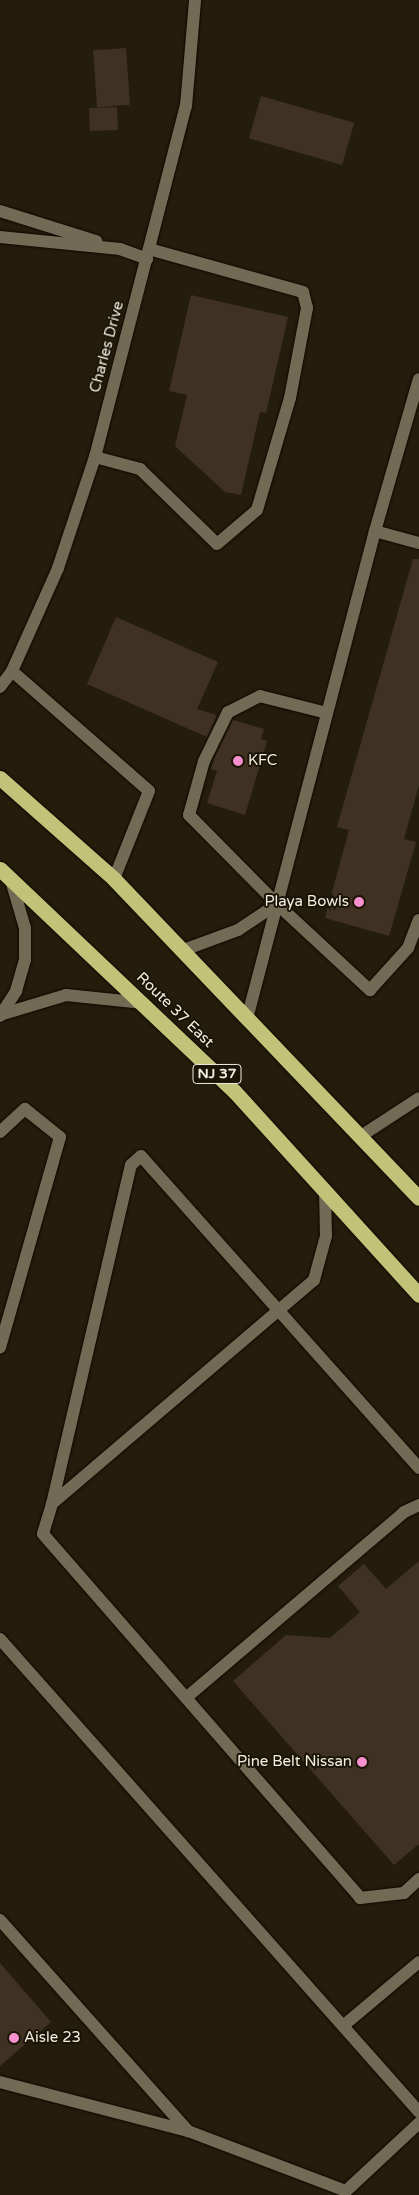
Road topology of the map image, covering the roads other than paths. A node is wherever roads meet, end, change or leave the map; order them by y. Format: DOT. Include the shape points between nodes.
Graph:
graph roads {
  1 [pos="195,0"];
  2 [pos="0,211"];
  3 [pos="2,241"];
  4 [pos="120,249"];
  5 [pos="148,254"];
  6 [pos="419,379"];
  7 [pos="94,457"];
  8 [pos="375,531"];
  9 [pos="419,542"];
  10 [pos="12,671"];
  11 [pos="0,687"];
  12 [pos="327,713"];
  13 [pos="0,778"];
  14 [pos="5,873"];
  15 [pos="114,879"];
  16 [pos="277,904"];
  17 [pos="419,920"];
  18 [pos="181,951"];
  19 [pos="144,1003"];
  20 [pos="1,1015"];
  21 [pos="248,1016"];
  22 [pos="419,1098"];
  23 [pos="0,1132"];
  24 [pos="362,1136"];
  25 [pos="324,1189"];
  26 [pos="419,1198"];
  27 [pos="419,1295"];
  28 [pos="281,1309"];
  29 [pos="0,1348"];
  30 [pos="419,1468"];
  31 [pos="52,1504"];
  32 [pos="419,1505"];
  33 [pos="0,1639"];
  34 [pos="187,1697"];
  35 [pos="419,1879"];
  36 [pos="0,1920"];
  37 [pos="419,1962"];
  38 [pos="343,2026"];
  39 [pos="0,2082"];
  40 [pos="419,2112"];
  41 [pos="419,2123"];
  42 [pos="188,2131"];
  1 -- 5 [label="street, Charles Drive" via="186,106"];
  2 -- 4 [label="street"];
  3 -- 4 [label="street"];
  4 -- 5 [label="street"];
  5 -- 7 [label="street, Charles Drive"];
  5 -- 7 [label="street" via="303,292 307,308 290,398 258,510 217,544 140,469"];
  6 -- 8 [label="street"];
  7 -- 10 [label="street, Charles Drive" via="76,524"];
  8 -- 9 [label="street"];
  8 -- 12 [label="street"];
  10 -- 11 [label="street, Charles Drive"];
  10 -- 15 [label="street" via="149,791"];
  12 -- 16 [label="street"];
  12 -- 16 [label="street" via="260,696 228,712 204,761 190,816"];
  13 -- 15 [label="highway"];
  14 -- 19 [label="highway, Route 37 East / NJ 37"];
  14 -- 20 [label="street" via="25,928 25,960 16,991"];
  15 -- 18 [label="highway"];
  16 -- 17 [label="street" via="370,990 408,948"];
  16 -- 18 [label="street" via="238,930"];
  16 -- 21 [label="street"];
  18 -- 21 [label="highway"];
  19 -- 20 [label="street" via="66,995"];
  19 -- 25 [label="highway, Route 37 East / NJ 37" via="235,1092"];
  21 -- 24 [label="highway"];
  22 -- 24 [label="street"];
  23 -- 29 [label="street" via="25,1109 60,1137"];
  24 -- 26 [label="highway"];
  25 -- 27 [label="highway, Route 37 East / NJ 37"];
  25 -- 28 [label="street" via="326,1236 314,1280"];
  28 -- 30 [label="street"];
  28 -- 31 [label="street"];
  28 -- 31 [label="street" via="141,1156 131,1165"];
  31 -- 34 [label="street" via="44,1534"];
  32 -- 34 [label="street" via="404,1512"];
  33 -- 38 [label="street"];
  34 -- 35 [label="street" via="360,1898 404,1893"];
  36 -- 42 [label="street"];
  37 -- 38 [label="street"];
  38 -- 40 [label="street"];
  39 -- 42 [label="street"];
  41 -- 42 [label="street" via="346,2191"];
}
